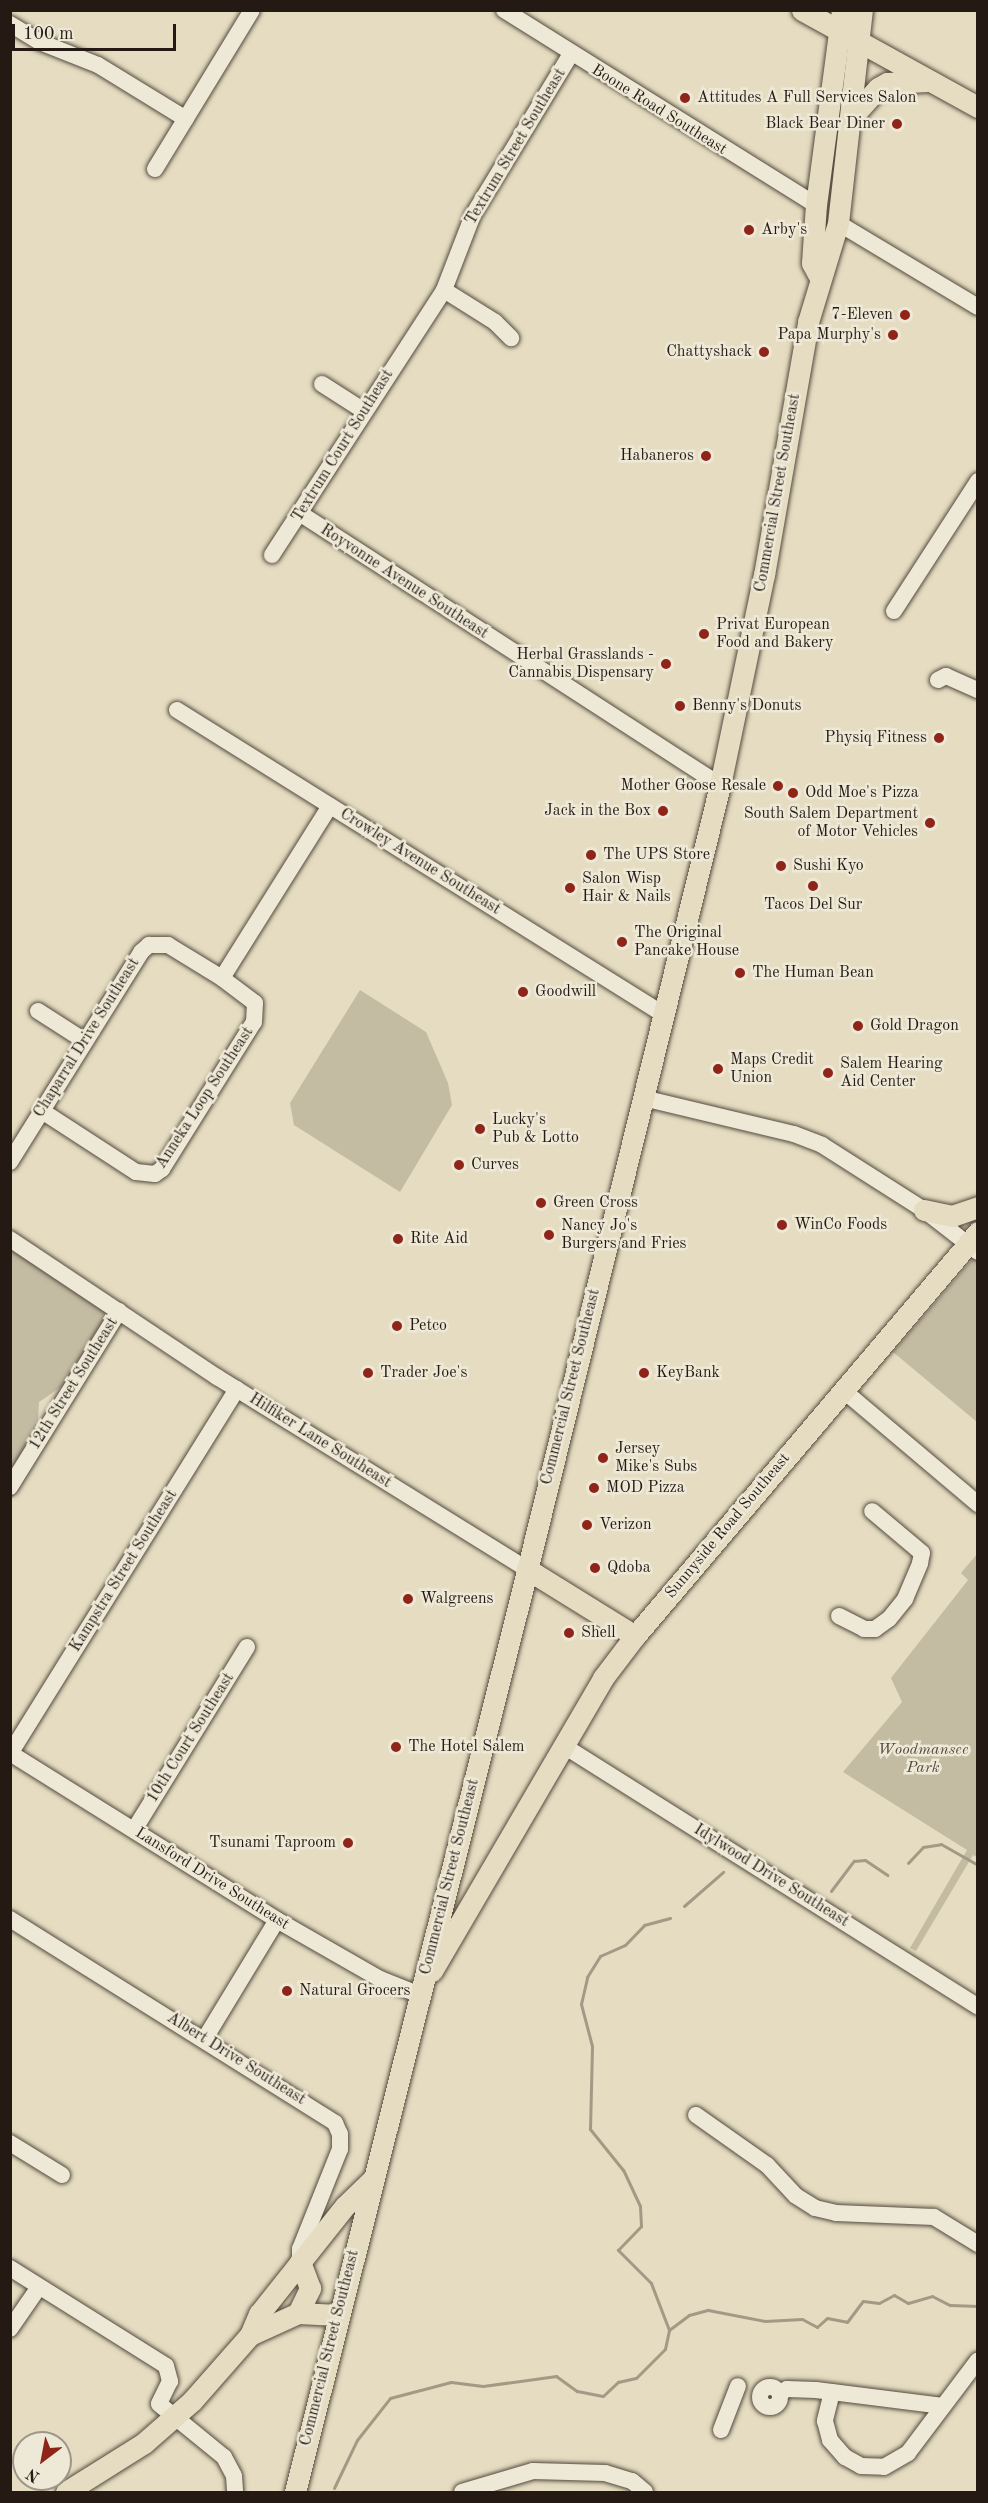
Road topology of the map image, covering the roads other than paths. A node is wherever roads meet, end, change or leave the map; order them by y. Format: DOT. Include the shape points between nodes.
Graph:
graph roads {
  1 [pos="252,10"];
  2 [pos="504,10"];
  3 [pos="802,10"];
  4 [pos="862,10"];
  5 [pos="841,21"];
  6 [pos="10,24"];
  7 [pos="860,42"];
  8 [pos="571,54"];
  9 [pos="931,81"];
  10 [pos="978,107"];
  11 [pos="186,119"];
  12 [pos="851,119"];
  13 [pos="155,169"];
  14 [pos="816,206"];
  15 [pos="838,223"];
  16 [pos="819,276"];
  17 [pos="444,290"];
  18 [pos="978,307"];
  19 [pos="414,335"];
  20 [pos="511,338"];
  21 [pos="322,384"];
  22 [pos="364,411"];
  23 [pos="978,481"];
  24 [pos="301,514"];
  25 [pos="272,555"];
  26 [pos="894,611"];
  27 [pos="938,680"];
  28 [pos="978,690"];
  29 [pos="177,711"];
  30 [pos="720,785"];
  31 [pos="330,806"];
  32 [pos="222,978"];
  33 [pos="38,1011"];
  34 [pos="663,1014"];
  35 [pos="86,1041"];
  36 [pos="643,1098"];
  37 [pos="42,1112"];
  38 [pos="10,1162"];
  39 [pos="978,1207"];
  40 [pos="924,1210"];
  41 [pos="10,1239"];
  42 [pos="974,1243"];
  43 [pos="119,1311"];
  44 [pos="237,1389"];
  45 [pos="843,1390"];
  46 [pos="10,1487"];
  47 [pos="978,1504"];
  48 [pos="872,1511"];
  49 [pos="527,1569"];
  50 [pos="839,1616"];
  51 [pos="635,1636"];
  52 [pos="247,1647"];
  53 [pos="564,1746"];
  54 [pos="10,1753"];
  55 [pos="134,1830"];
  56 [pos="10,1919"];
  57 [pos="277,1920"];
  58 [pos="421,1991"];
  59 [pos="978,2007"];
  60 [pos="204,2040"];
  61 [pos="696,2115"];
  62 [pos="10,2143"];
  63 [pos="62,2175"];
  64 [pos="372,2181"];
  65 [pos="978,2244"];
  66 [pos="300,2262"];
  67 [pos="10,2268"];
  68 [pos="39,2287"];
  69 [pos="298,2313"];
  70 [pos="338,2315"];
  71 [pos="10,2330"];
  72 [pos="250,2335"];
  73 [pos="978,2360"];
  74 [pos="832,2392"];
  75 [pos="943,2406"];
  76 [pos="174,2419"];
  77 [pos="721,2430"];
  78 [pos="66,2493"];
  79 [pos="235,2493"];
  80 [pos="295,2493"];
  81 [pos="462,2493"];
  82 [pos="645,2493"];
  1 -- 11 [label="street"];
  2 -- 8 [label="street, Boone Road Southeast"];
  3 -- 5 [label="main road"];
  4 -- 7 [label="main road, Commercial Street Southeast"];
  5 -- 7 [label="main road"];
  5 -- 14 [label="main road, Commercial Street Southeast"];
  6 -- 11 [label="street" via="39,42 112,74"];
  7 -- 9 [label="main road"];
  7 -- 12 [label="main road, Commercial Street Southeast"];
  8 -- 14 [label="street, Boone Road Southeast"];
  8 -- 17 [label="street, Textrum Street Southeast" via="473,215"];
  9 -- 10 [label="main road"];
  9 -- 12 [label="main road" via="887,83"];
  11 -- 13 [label="street"];
  12 -- 15 [label="main road, Commercial Street Southeast"];
  14 -- 16 [label="main road, Commercial Street Southeast" via="812,263"];
  15 -- 16 [label="main road, Commercial Street Southeast" via="828,262"];
  15 -- 18 [label="street"];
  16 -- 30 [label="main road, Commercial Street Southeast" via="764,575"];
  17 -- 19 [label="street, Textrum Street Southeast"];
  17 -- 20 [label="street" via="495,322"];
  19 -- 22 [label="street, Textrum Court Southeast"];
  21 -- 22 [label="street"];
  22 -- 24 [label="street, Textrum Court Southeast" via="306,500"];
  23 -- 26 [label="street"];
  24 -- 25 [label="street, Textrum Court Southeast"];
  24 -- 30 [label="street, Royvonne Avenue Southeast"];
  27 -- 28 [label="street" via="946,676"];
  29 -- 31 [label="street, Crowley Avenue Southeast"];
  30 -- 34 [label="main road, Commercial Street Southeast"];
  31 -- 32 [label="street"];
  31 -- 34 [label="street, Crowley Avenue Southeast"];
  32 -- 35 [label="street, Chaparral Drive Southeast" via="168,945 149,945"];
  32 -- 37 [label="street, Anneka Loop Southeast" via="255,1003 254,1022 162,1169 155,1174 136,1172"];
  33 -- 35 [label="street"];
  34 -- 36 [label="main road, Commercial Street Southeast"];
  35 -- 37 [label="street, Chaparral Drive Southeast"];
  36 -- 40 [label="street" via="812,1140"];
  36 -- 49 [label="main road, Commercial Street Southeast"];
  37 -- 38 [label="street, Chaparral Drive Southeast"];
  39 -- 40 [label="main road" via="952,1216"];
  40 -- 42 [label="street"];
  41 -- 43 [label="street, Hilfiker Lane Southeast"];
  42 -- 45 [label="main road, Sunnyside Road Southeast"];
  43 -- 44 [label="street, Hilfiker Lane Southeast"];
  43 -- 46 [label="street, 12th Street Southeast"];
  44 -- 49 [label="street, Hilfiker Lane Southeast"];
  44 -- 54 [label="street, Kampstra Street Southeast"];
  45 -- 47 [label="street"];
  45 -- 51 [label="main road, Sunnyside Road Southeast"];
  48 -- 50 [label="street" via="922,1553 920,1563 905,1599 875,1629 864,1629"];
  49 -- 51 [label="main road, Hilfiker Lane Southeast"];
  49 -- 58 [label="main road, Commercial Street Southeast"];
  51 -- 53 [label="main road, Sunnyside Road Southeast" via="603,1678"];
  52 -- 55 [label="street, 10th Court Southeast"];
  53 -- 58 [label="main road, Sunnyside Road Southeast"];
  53 -- 59 [label="street, Idylwood Drive Southeast"];
  54 -- 55 [label="street, Lansford Drive Southeast"];
  55 -- 57 [label="street, Lansford Drive Southeast"];
  56 -- 60 [label="street, Albert Drive Southeast"];
  57 -- 58 [label="street, Lansford Drive Southeast" via="380,1979"];
  57 -- 60 [label="street"];
  58 -- 64 [label="main road, Commercial Street Southeast"];
  60 -- 66 [label="street, Albert Drive Southeast" via="313,2106 339,2129 340,2149 300,2249"];
  61 -- 65 [label="street" via="767,2165 796,2196 814,2208 934,2217"];
  62 -- 63 [label="street"];
  64 -- 66 [label="main road" via="345,2206"];
  64 -- 70 [label="main road, Commercial Street Southeast"];
  66 -- 69 [label="main road" via="310,2288"];
  66 -- 72 [label="main road" via="260,2314"];
  67 -- 68 [label="street"];
  68 -- 71 [label="street"];
  68 -- 76 [label="street" via="166,2366 170,2381 159,2404"];
  69 -- 70 [label="main road"];
  69 -- 72 [label="main road"];
  70 -- 80 [label="main road, Commercial Street Southeast"];
  72 -- 76 [label="main road"];
  73 -- 75 [label="street"];
  74 -- 75 [label="street"];
  74 -- 75 [label="street" via="825,2421 830,2440 845,2457 870,2468 900,2460"];
  74 -- 77 [label="street" via="788,2389 780,2393 772,2387 761,2392 730,2385"];
  76 -- 78 [label="main road"];
  76 -- 79 [label="street" via="224,2457 234,2476"];
  81 -- 82 [label="street" via="533,2471 605,2473 632,2481"];
}
